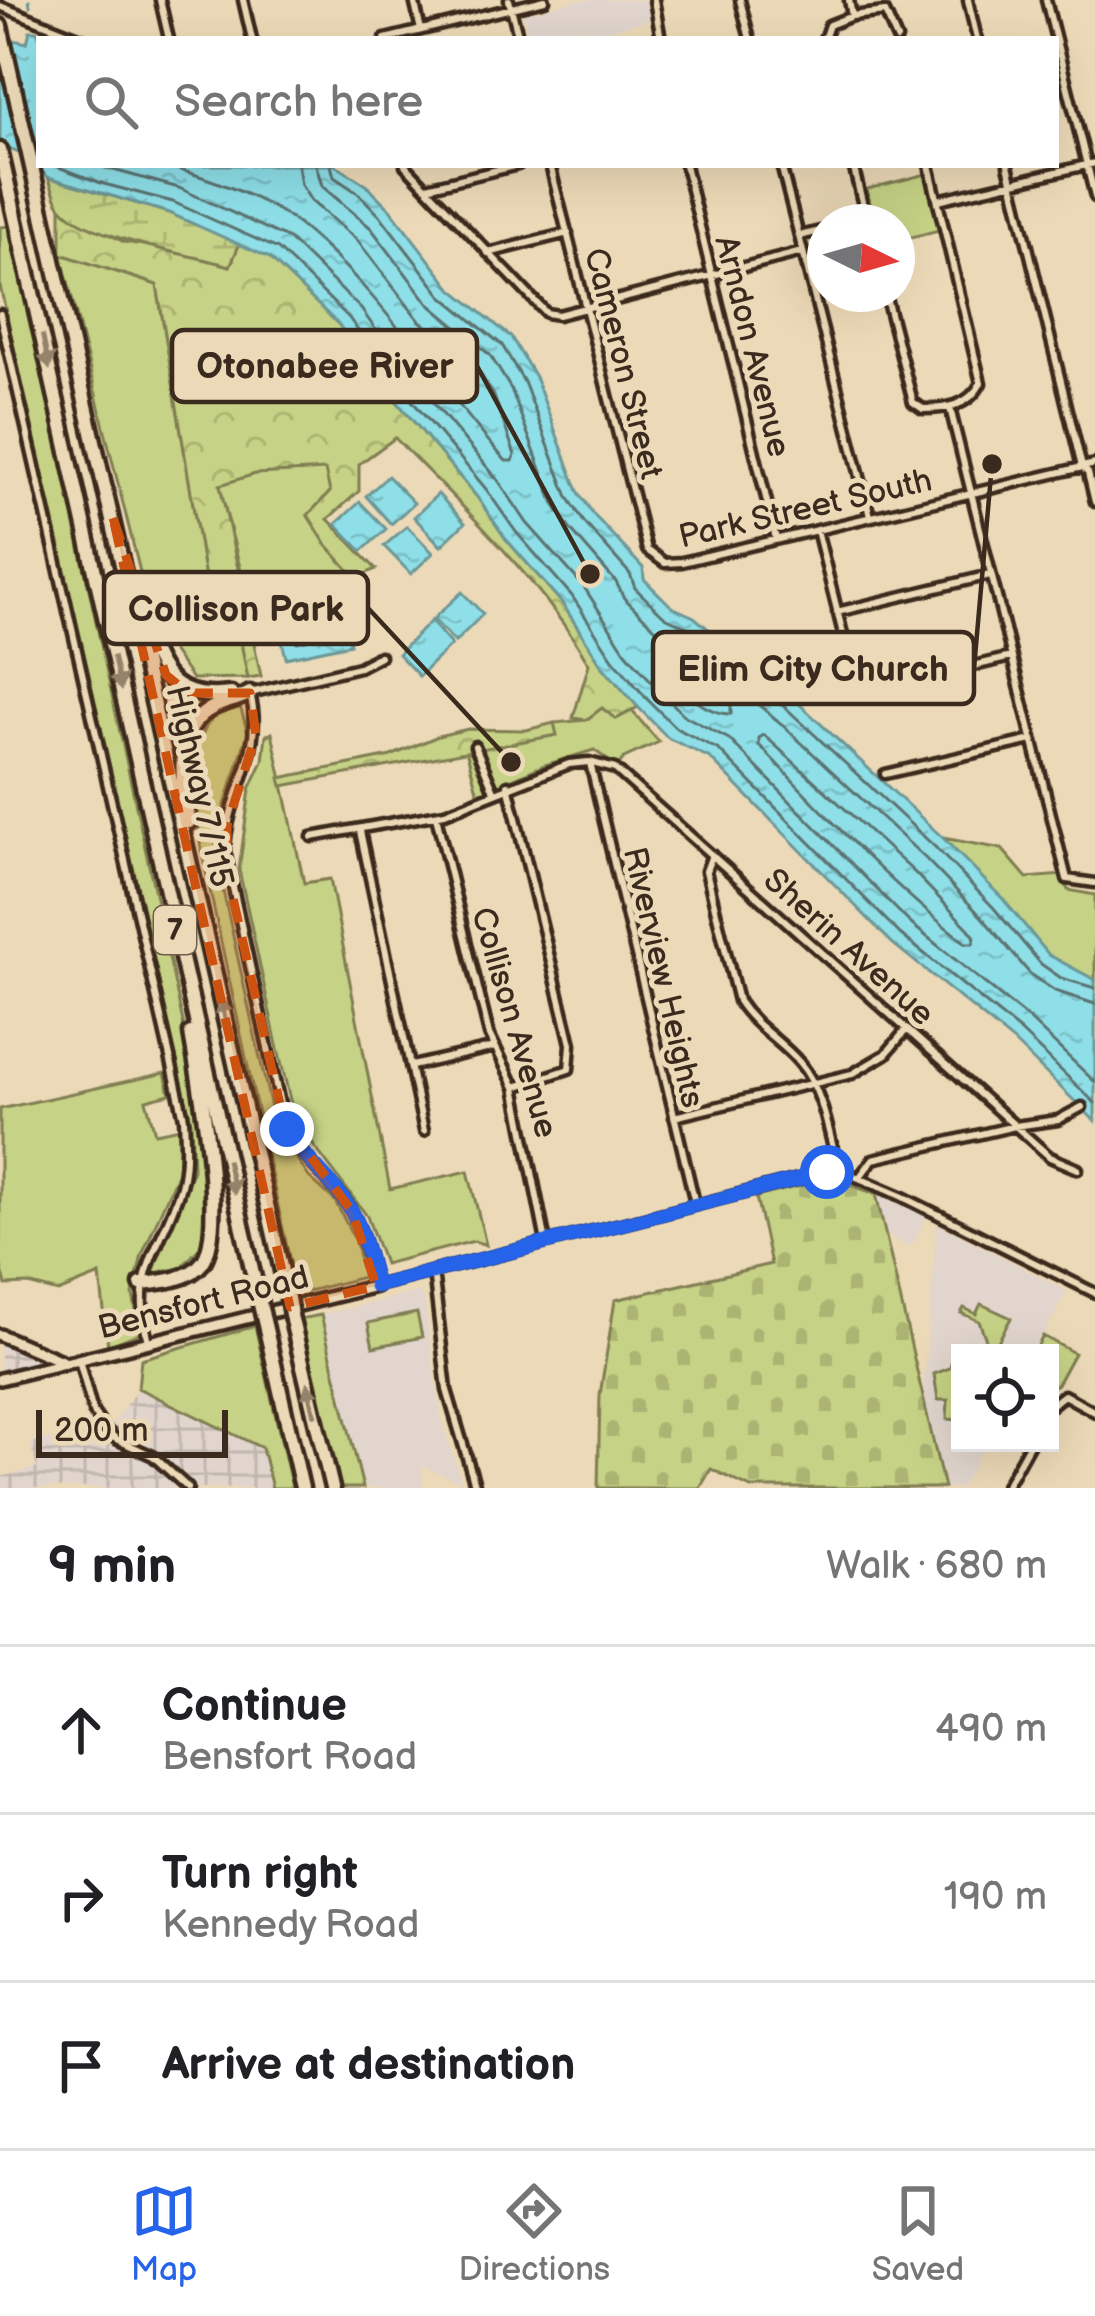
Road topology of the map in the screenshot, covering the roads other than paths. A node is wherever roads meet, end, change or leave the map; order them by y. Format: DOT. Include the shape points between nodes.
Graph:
graph roads {
  1 [pos="160,0"];
  2 [pos="243,0"];
  3 [pos="414,0"];
  4 [pos="545,0"];
  5 [pos="654,0"];
  6 [pos="740,0"];
  7 [pos="849,0"];
  8 [pos="968,0"];
  9 [pos="1046,0"];
  10 [pos="510,4"];
  11 [pos="0,6"];
  12 [pos="852,16"];
  13 [pos="0,26"];
  14 [pos="421,30"];
  15 [pos="76,36"];
  16 [pos="169,36"];
  17 [pos="251,36"];
  18 [pos="397,36"];
  19 [pos="518,36"];
  20 [pos="661,36"];
  21 [pos="749,36"];
  22 [pos="825,36"];
  23 [pos="896,36"];
  24 [pos="976,36"];
  25 [pos="1056,36"];
  26 [pos="1059,47"];
  27 [pos="0,150"];
  28 [pos="1091,164"];
  29 [pos="408,168"];
  30 [pos="506,168"];
  31 [pos="551,168"];
  32 [pos="686,168"];
  33 [pos="782,168"];
  34 [pos="854,168"];
  35 [pos="930,168"];
  36 [pos="1009,168"];
  37 [pos="1012,182"];
  38 [pos="427,188"];
  39 [pos="1095,197"];
  40 [pos="938,200"];
  41 [pos="862,204"];
  42 [pos="568,233"];
  43 [pos="807,234"];
  44 [pos="799,236"];
  45 [pos="802,252"];
  46 [pos="488,253"];
  47 [pos="711,275"];
  48 [pos="585,306"];
  49 [pos="890,312"];
  50 [pos="0,314"];
  51 [pos="950,408"];
  52 [pos="1095,464"];
  53 [pos="1082,467"];
  54 [pos="971,494"];
  55 [pos="1095,502"];
  56 [pos="113,518"];
  57 [pos="870,518"];
  58 [pos="817,530"];
  59 [pos="776,539"];
  60 [pos="665,563"];
  61 [pos="991,575"];
  62 [pos="837,612"];
  63 [pos="380,656"];
  64 [pos="1011,657"];
  65 [pos="250,693"];
  66 [pos="1032,740"];
  67 [pos="475,746"];
  68 [pos="590,762"];
  69 [pos="885,774"];
  70 [pos="508,785"];
  71 [pos="494,791"];
  72 [pos="436,816"];
  73 [pos="360,831"];
  74 [pos="312,837"];
  75 [pos="712,855"];
  76 [pos="1095,884"];
  77 [pos="208,941"];
  78 [pos="185,972"];
  79 [pos="906,1028"];
  80 [pos="495,1047"];
  81 [pos="412,1066"];
  82 [pos="813,1083"];
  83 [pos="515,1088"];
  84 [pos="1082,1107"];
  85 [pos="674,1117"];
  86 [pos="1015,1126"];
  87 [pos="424,1131"];
  88 [pos="1078,1168"];
  89 [pos="838,1169"];
  90 [pos="859,1178"];
  91 [pos="695,1203"];
  92 [pos="546,1242"];
  93 [pos="433,1271"];
  94 [pos="142,1284"];
  95 [pos="376,1286"];
  96 [pos="1095,1294"];
  97 [pos="0,1335"];
  98 [pos="148,1342"];
  99 [pos="80,1360"];
  100 [pos="66,1363"];
  101 [pos="0,1379"];
  102 [pos="1059,1399"];
  103 [pos="1095,1412"];
  104 [pos="1025,1452"];
  105 [pos="188,1488"];
  106 [pos="302,1488"];
  107 [pos="332,1488"];
  108 [pos="476,1488"];
  109 [pos="1005,1488"];
  1 -- 16 [label="street"];
  2 -- 17 [label="street"];
  3 -- 14 [label="street"];
  4 -- 10 [label="street"];
  5 -- 20 [label="street"];
  6 -- 21 [label="street"];
  7 -- 12 [label="street"];
  8 -- 24 [label="street"];
  9 -- 25 [label="street"];
  10 -- 14 [label="street"];
  10 -- 19 [label="street"];
  11 -- 15 [label="street"];
  12 -- 22 [label="street"];
  12 -- 23 [label="street" via="885,12"];
  13 -- 56 [label="highway, Highway 7/115 / 7"];
  14 -- 18 [label="street"];
  26 -- 28 [label="street"];
  27 -- 78 [label="highway, Highway 7/115 / 7, one-way"];
  28 -- 37 [label="street"];
  28 -- 39 [label="street"];
  29 -- 38 [label="street"];
  30 -- 38 [label="street"];
  31 -- 42 [label="street, Cameron Street"];
  32 -- 47 [label="street, Arndon Avenue"];
  33 -- 44 [label="street"];
  34 -- 41 [label="street"];
  35 -- 40 [label="street"];
  36 -- 37 [label="street"];
  37 -- 40 [label="street"];
  37 -- 53 [label="street"];
  38 -- 46 [label="street"];
  40 -- 51 [label="street" via="981,383"];
  42 -- 46 [label="street"];
  42 -- 48 [label="street, Cameron Street"];
  43 -- 44 [label="street"];
  44 -- 45 [label="street"];
  45 -- 47 [label="street"];
  45 -- 57 [label="street"];
  46 -- 48 [label="street" via="546,313"];
  47 -- 48 [label="street"];
  47 -- 59 [label="street, Arndon Avenue"];
  48 -- 60 [label="street, Cameron Street" via="647,550"];
  49 -- 51 [label="street" via="913,402 923,410"];
  50 -- 94 [label="street" via="184,1118 181,1187"];
  51 -- 54 [label="street"];
  52 -- 53 [label="street, Park Street South"];
  53 -- 54 [label="street, Park Street South"];
  53 -- 55 [label="street"];
  54 -- 57 [label="street, Park Street South"];
  54 -- 61 [label="street"];
  56 -- 65 [label="highway" via="148,641 166,675 188,693"];
  56 -- 77 [label="highway, Highway 7/115 / 7"];
  57 -- 58 [label="street, Park Street South"];
  58 -- 59 [label="street, Park Street South"];
  58 -- 62 [label="street"];
  59 -- 60 [label="street, Park Street South"];
  61 -- 62 [label="street"];
  61 -- 64 [label="street"];
  62 -- 64 [label="street" via="858,694"];
  63 -- 65 [label="street"];
  64 -- 66 [label="street"];
  65 -- 77 [label="highway" via="204,713 183,755"];
  65 -- 95 [label="street" via="256,735 227,825 227,872 284,1122 352,1211"];
  66 -- 69 [label="street"];
  66 -- 76 [label="street" via="1067,880"];
  67 -- 71 [label="street"];
  68 -- 70 [label="street"];
  68 -- 75 [label="street, Sherin Avenue" via="615,769"];
  68 -- 85 [label="street, Riverview Heights"];
  70 -- 71 [label="street"];
  70 -- 83 [label="street" via="571,1044 568,1069"];
  71 -- 72 [label="street"];
  72 -- 73 [label="street"];
  72 -- 80 [label="street, Collison Avenue"];
  73 -- 74 [label="street"];
  73 -- 81 [label="street"];
  75 -- 79 [label="street, Sherin Avenue"];
  75 -- 82 [label="street" via="706,872 738,1001"];
  107 -- 77 [label="highway, Highway 7/115 / 7, one-way, bridge"];
  78 -- 94 [label="highway" via="213,1233 196,1269"];
  78 -- 106 [label="highway, Highway 7/115 / 7, one-way, bridge"];
  79 -- 82 [label="street" via="875,1063"];
  79 -- 86 [label="street, Sherin Avenue"];
  80 -- 81 [label="street"];
  80 -- 83 [label="street, Collison Avenue"];
  81 -- 87 [label="street"];
  82 -- 85 [label="street"];
  82 -- 89 [label="street"];
  83 -- 92 [label="street, Collison Avenue"];
  84 -- 86 [label="street"];
  85 -- 91 [label="street, Riverview Heights"];
  86 -- 88 [label="street, Sherin Avenue"];
  86 -- 90 [label="street" via="873,1159"];
  89 -- 90 [label="street"];
  89 -- 91 [label="street, Bensfort Road"];
  90 -- 96 [label="street"];
  91 -- 92 [label="street, Bensfort Road"];
  92 -- 93 [label="street, Bensfort Road"];
  93 -- 95 [label="street, Bensfort Road"];
  93 -- 108 [label="street" via="446,1390"];
  94 -- 98 [label="street"];
  95 -- 98 [label="main road, Bensfort Road"];
  97 -- 100 [label="main road"];
  98 -- 99 [label="main road, Bensfort Road"];
  99 -- 100 [label="main road, Bensfort Road"];
  99 -- 105 [label="street" via="105,1429"];
  100 -- 101 [label="main road, Bensfort Road"];
  102 -- 103 [label="street"];
  104 -- 109 [label="street"];
}
